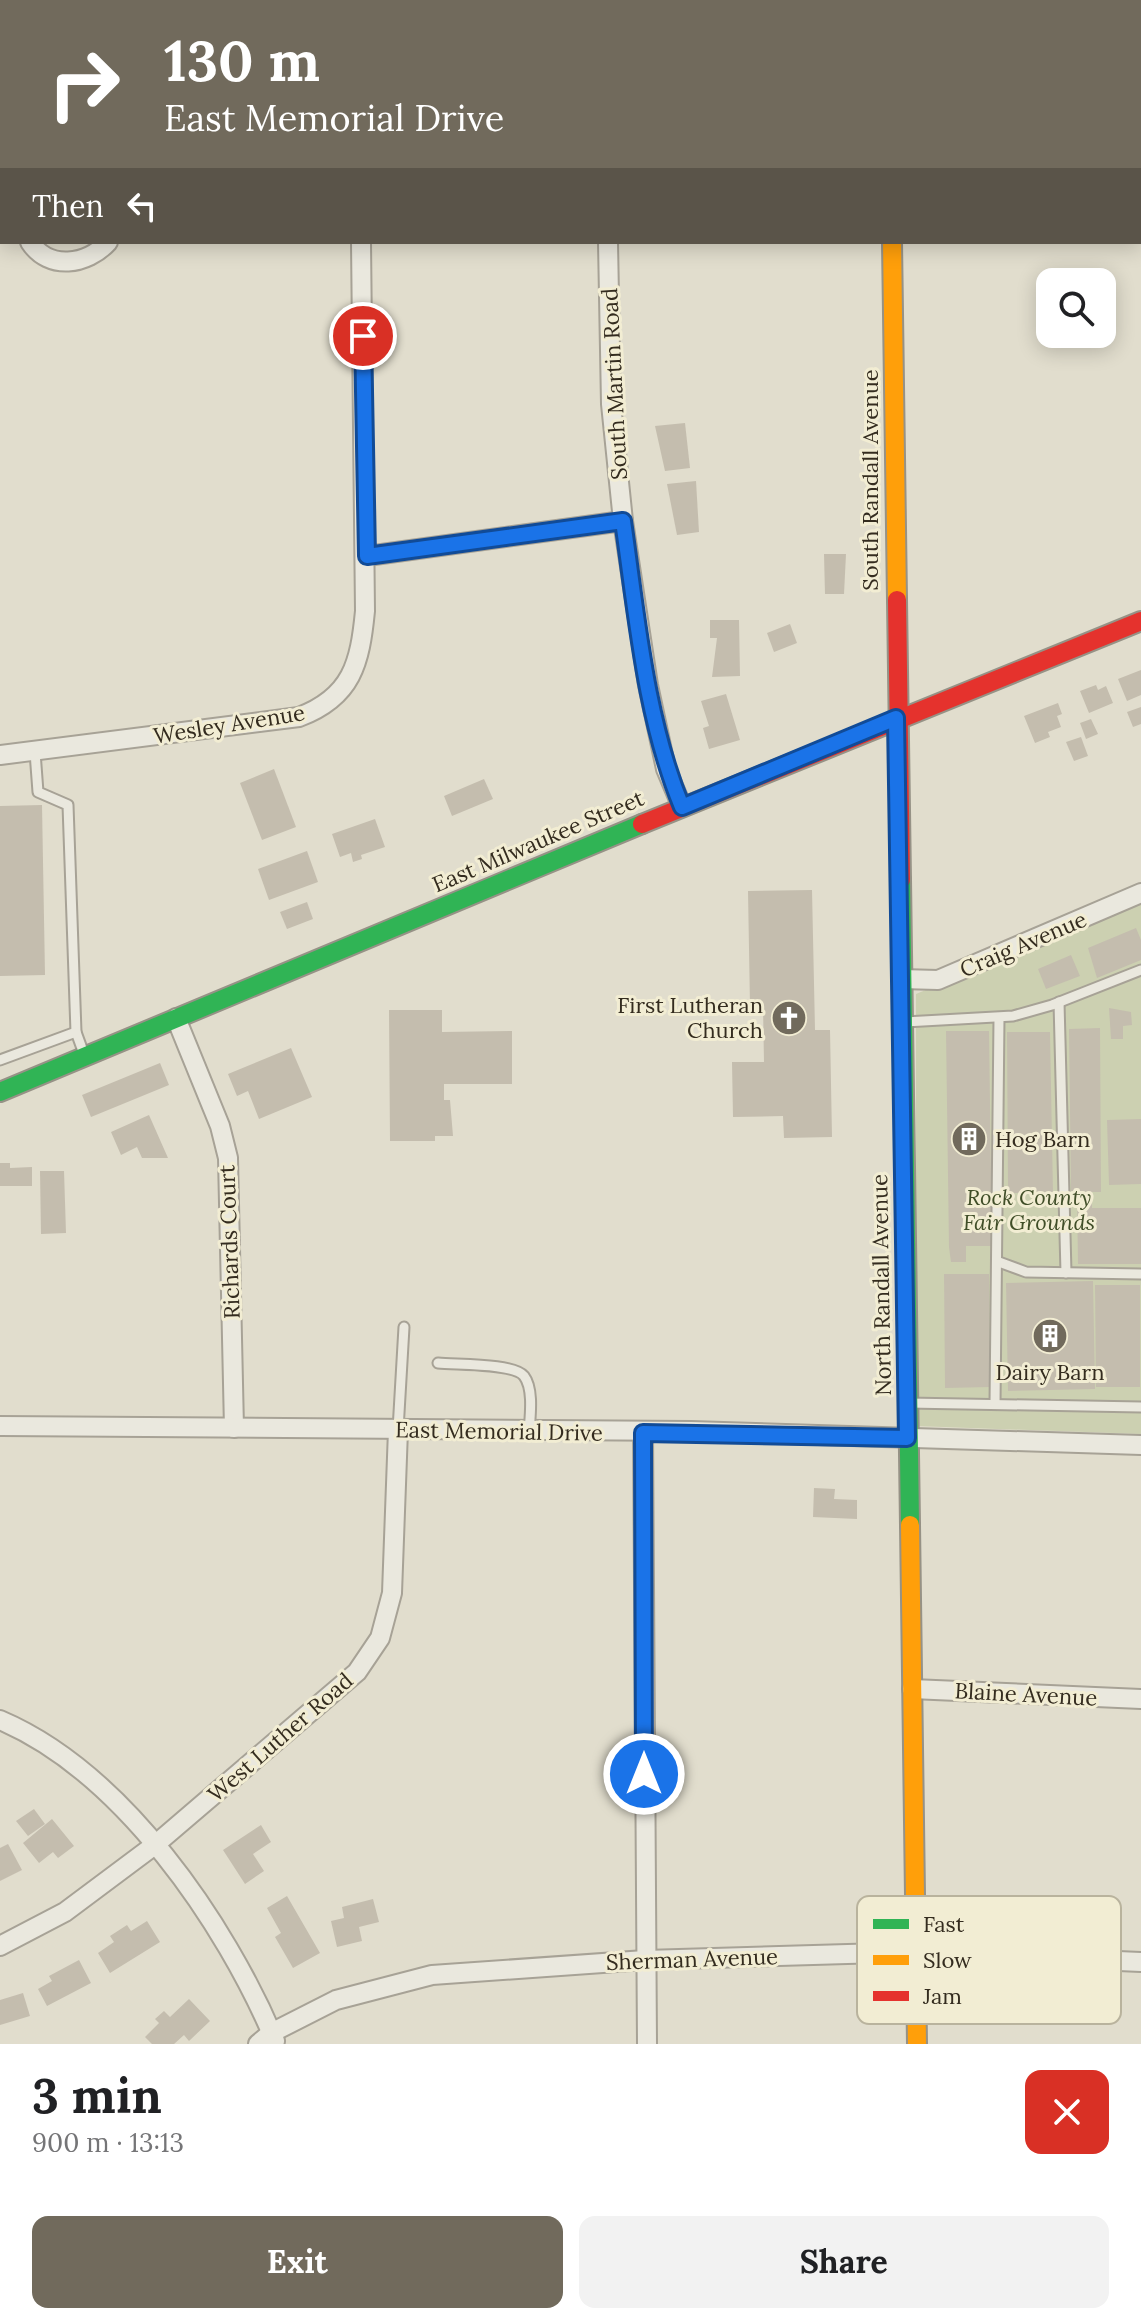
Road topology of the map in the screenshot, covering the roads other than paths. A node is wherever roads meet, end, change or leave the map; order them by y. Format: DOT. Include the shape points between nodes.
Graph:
graph roads {
  1 [pos="33,244"];
  2 [pos="105,244"];
  3 [pos="361,244"];
  4 [pos="608,244"];
  5 [pos="892,244"];
  6 [pos="623,521"];
  7 [pos="367,556"];
  8 [pos="1141,621"];
  9 [pos="896,718"];
  10 [pos="35,752"];
  11 [pos="0,755"];
  12 [pos="682,807"];
  13 [pos="1141,893"];
  14 [pos="1141,970"];
  15 [pos="901,979"];
  16 [pos="1059,1002"];
  17 [pos="176,1018"];
  18 [pos="999,1018"];
  19 [pos="902,1022"];
  20 [pos="76,1032"];
  21 [pos="84,1057"];
  22 [pos="0,1060"];
  23 [pos="0,1092"];
  24 [pos="999,1262"];
  25 [pos="1066,1273"];
  26 [pos="1141,1274"];
  27 [pos="404,1327"];
  28 [pos="438,1363"];
  29 [pos="906,1403"];
  30 [pos="995,1404"];
  31 [pos="1141,1407"];
  32 [pos="0,1426"];
  33 [pos="234,1428"];
  34 [pos="398,1430"];
  35 [pos="529,1432"];
  36 [pos="643,1433"];
  37 [pos="907,1438"];
  38 [pos="1141,1445"];
  39 [pos="912,1689"];
  40 [pos="1141,1699"];
  41 [pos="0,1720"];
  42 [pos="156,1844"];
  43 [pos="915,1896"];
  44 [pos="0,1946"];
  45 [pos="857,1954"];
  46 [pos="645,1960"];
  47 [pos="1121,1961"];
  48 [pos="1141,1962"];
  49 [pos="917,2024"];
  50 [pos="268,2040"];
  51 [pos="647,2044"];
  52 [pos="917,2044"];
  1 -- 2 [label="street" via="53,260 76,262"];
  3 -- 7 [label="street, Wesley Avenue"];
  4 -- 6 [label="street, South Martin Road" via="611,404"];
  5 -- 9 [label="street, South Randall Avenue"];
  6 -- 7 [label="street"];
  6 -- 12 [label="street, South Martin Road" via="648,685 666,769"];
  7 -- 10 [label="street, Wesley Avenue" via="357,667 320,709 227,728"];
  8 -- 9 [label="street, East Milwaukee Street"];
  9 -- 12 [label="street, East Milwaukee Street"];
  9 -- 15 [label="street, North Randall Avenue"];
  10 -- 11 [label="street, Wesley Avenue"];
  10 -- 20 [label="lane" via="38,792 68,805"];
  12 -- 17 [label="street, East Milwaukee Street"];
  13 -- 15 [label="street, Craig Avenue" via="938,980"];
  14 -- 16 [label="lane"];
  15 -- 19 [label="street, North Randall Avenue"];
  16 -- 18 [label="lane"];
  16 -- 25 [label="lane"];
  17 -- 21 [label="street, East Milwaukee Street"];
  17 -- 33 [label="street, Richards Court" via="228,1158"];
  18 -- 19 [label="lane"];
  18 -- 24 [label="lane"];
  19 -- 29 [label="street, North Randall Avenue"];
  20 -- 21 [label="lane"];
  20 -- 22 [label="lane"];
  21 -- 23 [label="street, East Milwaukee Street"];
  24 -- 25 [label="lane" via="1026,1272"];
  24 -- 30 [label="lane"];
  25 -- 26 [label="lane"];
  27 -- 34 [label="lane"];
  28 -- 35 [label="lane" via="514,1369 525,1377"];
  29 -- 30 [label="lane"];
  29 -- 37 [label="street, North Randall Avenue"];
  30 -- 31 [label="lane"];
  32 -- 33 [label="street, East Memorial Drive"];
  33 -- 34 [label="street, East Memorial Drive"];
  34 -- 35 [label="street, East Memorial Drive"];
  34 -- 42 [label="street, West Luther Road" via="392,1593 380,1638 357,1672"];
  35 -- 36 [label="street, East Memorial Drive"];
  36 -- 37 [label="street, East Memorial Drive"];
  36 -- 46 [label="street"];
  37 -- 38 [label="street, East Memorial Drive"];
  37 -- 39 [label="street, North Randall Avenue"];
  39 -- 40 [label="street, Blaine Avenue"];
  39 -- 43 [label="street, North Randall Avenue"];
  41 -- 42 [label="street" via="78,1767"];
  42 -- 44 [label="street, West Luther Road" via="65,1912"];
  42 -- 50 [label="street" via="241,1972"];
  45 -- 46 [label="street, Sherman Avenue"];
  46 -- 50 [label="street, Sherman Avenue" via="404,1980 336,2000"];
  46 -- 51 [label="street"];
  47 -- 48 [label="street, Sherman Avenue"];
  49 -- 52 [label="street, North Randall Avenue"];
}
